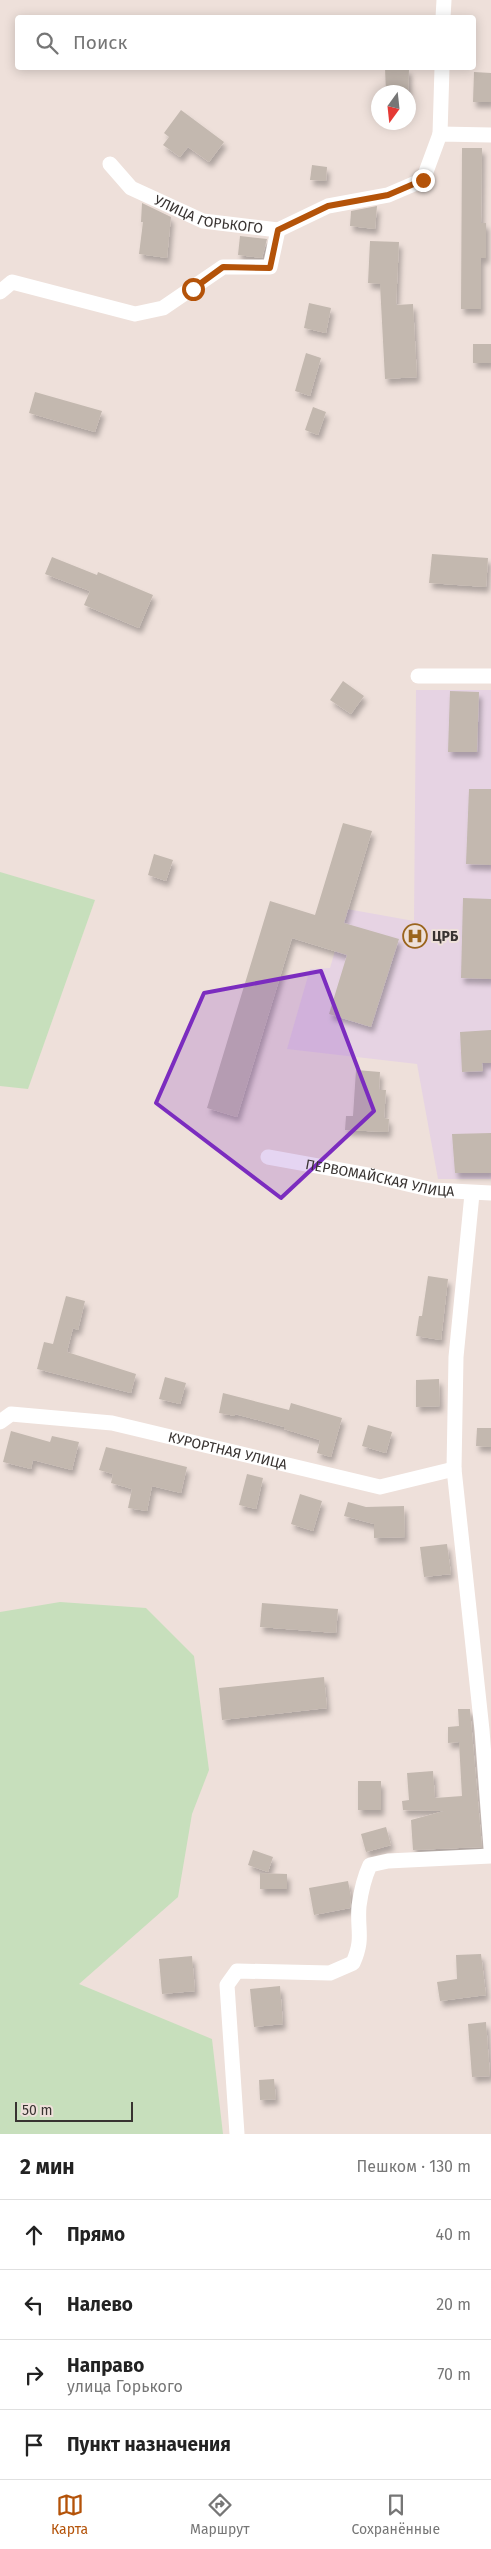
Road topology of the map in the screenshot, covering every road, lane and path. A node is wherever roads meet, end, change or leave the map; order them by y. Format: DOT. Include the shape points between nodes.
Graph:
graph roads {
  1 [pos="444,0"];
  2 [pos="443,15"];
  3 [pos="442,70"];
  4 [pos="440,134"];
  5 [pos="491,135"];
  6 [pos="110,164"];
  7 [pos="278,230"];
  8 [pos="0,292"];
  9 [pos="418,676"];
  10 [pos="491,676"];
  11 [pos="268,1158"];
  12 [pos="491,1193"];
  13 [pos="472,1194"];
  14 [pos="0,1422"];
  15 [pos="454,1469"];
  16 [pos="486,1730"];
  17 [pos="491,1848"];
  18 [pos="491,1856"];
  19 [pos="237,2134"];
  1 -- 2 [label="street"];
  3 -- 4 [label="street, УЛИЦА ГОРЬКОГО"];
  4 -- 5 [label="street"];
  4 -- 7 [label="street, УЛИЦА ГОРЬКОГО" via="423,180 388,195 328,206"];
  6 -- 7 [label="street, УЛИЦА ГОРЬКОГО" via="131,188 203,221"];
  7 -- 8 [label="street" via="270,268 223,267 163,308 135,314 12,282"];
  9 -- 10 [label="street"];
  11 -- 13 [label="street, ПЕРВОМАЙСКАЯ УЛИЦА" via="374,1176 433,1190"];
  12 -- 13 [label="street, ПЕРВОМАЙСКАЯ УЛИЦА"];
  13 -- 15 [label="street" via="456,1356"];
  14 -- 15 [label="street, КУРОРТНАЯ УЛИЦА" via="11,1414 112,1423 380,1486"];
  15 -- 16 [label="street"];
  16 -- 17 [label="street"];
  18 -- 19 [label="street" via="388,1861 370,1865 359,1907 360,1947 353,1963 330,1973 236,1971 226,1985"];
}
